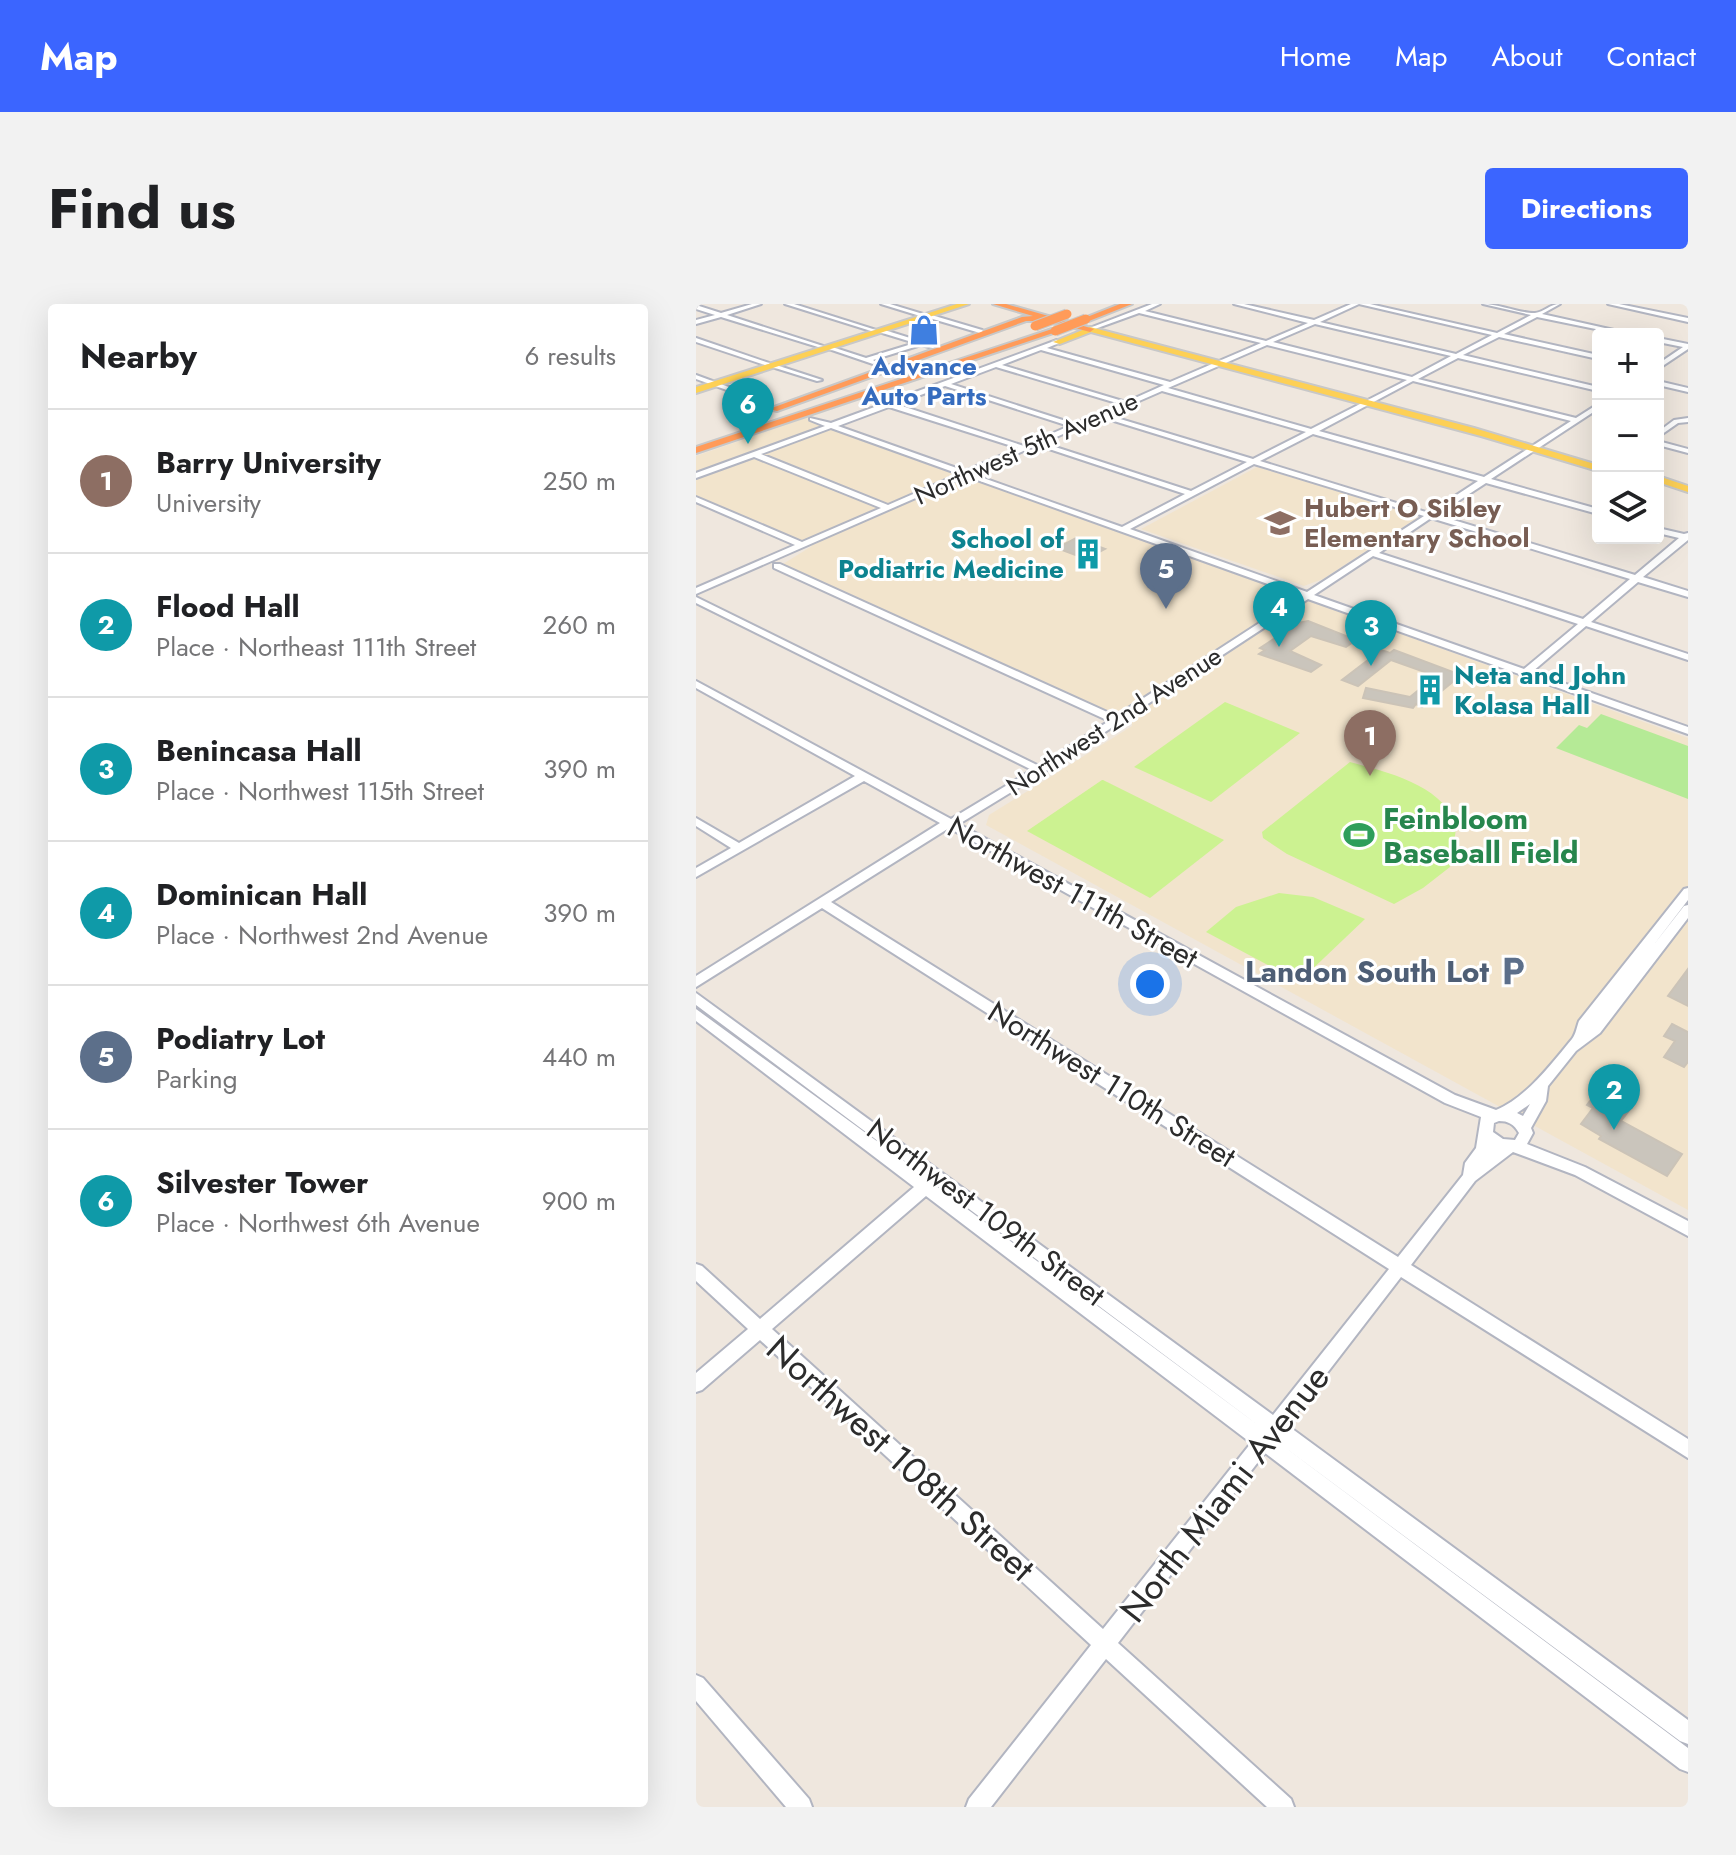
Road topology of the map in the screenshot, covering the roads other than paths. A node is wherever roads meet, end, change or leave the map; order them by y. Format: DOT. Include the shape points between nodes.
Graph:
graph roads {
  1 [pos="758,304"];
  2 [pos="788,304"];
  3 [pos="884,304"];
  4 [pos="951,304"];
  5 [pos="965,304"];
  6 [pos="1096,304"];
  7 [pos="1106,304"];
  8 [pos="1118,304"];
  9 [pos="1128,304"];
  10 [pos="1157,304"];
  11 [pos="1237,304"];
  12 [pos="1359,304"];
  13 [pos="1486,304"];
  14 [pos="1557,304"];
  15 [pos="1611,304"];
  16 [pos="993,305"];
  17 [pos="696,307"];
  18 [pos="1139,311"];
  19 [pos="1536,314"];
  20 [pos="720,315"];
  21 [pos="924,315"];
  22 [pos="1688,320"];
  23 [pos="1080,321"];
  24 [pos="696,322"];
  25 [pos="1314,322"];
  26 [pos="1045,327"];
  27 [pos="1601,328"];
  28 [pos="877,330"];
  29 [pos="980,331"];
  30 [pos="1496,334"];
  31 [pos="696,340"];
  32 [pos="1664,341"];
  33 [pos="920,343"];
  34 [pos="1269,343"];
  35 [pos="933,346"];
  36 [pos="1688,346"];
  37 [pos="824,347"];
  38 [pos="1041,348"];
  39 [pos="1456,356"];
  40 [pos="1592,356"];
  41 [pos="866,360"];
  42 [pos="1664,363"];
  43 [pos="877,364"];
  44 [pos="770,365"];
  45 [pos="996,365"];
  46 [pos="1217,365"];
  47 [pos="696,377"];
  48 [pos="1412,379"];
  49 [pos="819,380"];
  50 [pos="934,381"];
  51 [pos="718,382"];
  52 [pos="945,384"];
  53 [pos="1664,384"];
  54 [pos="1172,385"];
  55 [pos="1592,388"];
  56 [pos="1163,389"];
  57 [pos="696,390"];
  58 [pos="1688,390"];
  59 [pos="875,399"];
  60 [pos="765,402"];
  61 [pos="889,404"];
  62 [pos="1126,404"];
  63 [pos="1365,404"];
  64 [pos="1592,410"];
  65 [pos="761,414"];
  66 [pos="1101,415"];
  67 [pos="812,419"];
  68 [pos="1686,419"];
  69 [pos="1577,420"];
  70 [pos="830,426"];
  71 [pos="1075,426"];
  72 [pos="1311,431"];
  73 [pos="1664,432"];
  74 [pos="1037,443"];
  75 [pos="696,445"];
  76 [pos="1664,445"];
  77 [pos="1024,448"];
  78 [pos="1535,449"];
  79 [pos="1688,451"];
  80 [pos="753,454"];
  81 [pos="1255,461"];
  82 [pos="1592,464"];
  83 [pos="968,473"];
  84 [pos="696,476"];
  85 [pos="1486,481"];
  86 [pos="1664,483"];
  87 [pos="1688,489"];
  88 [pos="1192,494"];
  89 [pos="696,499"];
  90 [pos="889,508"];
  91 [pos="1592,510"];
  92 [pos="1434,515"];
  93 [pos="1124,529"];
  94 [pos="1664,531"];
  95 [pos="1687,537"];
  96 [pos="802,545"];
  97 [pos="1375,554"];
  98 [pos="777,566"];
  99 [pos="1635,578"];
  100 [pos="699,586"];
  101 [pos="1688,594"];
  102 [pos="1310,595"];
  103 [pos="696,600"];
  104 [pos="1582,622"];
  105 [pos="1688,657"];
  106 [pos="1526,672"];
  107 [pos="696,684"];
  108 [pos="1116,720"];
  109 [pos="1688,731"];
  110 [pos="1040,770"];
  111 [pos="864,776"];
  112 [pos="696,821"];
  113 [pos="951,824"];
  114 [pos="739,848"];
  115 [pos="696,873"];
  116 [pos="1688,892"];
  117 [pos="826,904"];
  118 [pos="1688,909"];
  119 [pos="1649,950"];
  120 [pos="696,982"];
  121 [pos="696,995"];
  122 [pos="696,1014"];
  123 [pos="765,1057"];
  124 [pos="1542,1088"];
  125 [pos="1450,1099"];
  126 [pos="1498,1115"];
  127 [pos="1486,1133"];
  128 [pos="1518,1138"];
  129 [pos="1470,1177"];
  130 [pos="931,1181"];
  131 [pos="1688,1229"];
  132 [pos="1401,1267"];
  133 [pos="696,1271"];
  134 [pos="759,1329"];
  135 [pos="696,1384"];
  136 [pos="1270,1434"];
  137 [pos="1688,1449"];
  138 [pos="1443,1564"];
  139 [pos="1106,1644"];
  140 [pos="1573,1647"];
  141 [pos="1562,1667"];
  142 [pos="696,1685"];
  143 [pos="1688,1733"];
  144 [pos="1688,1761"];
  145 [pos="801,1807"];
  146 [pos="977,1807"];
  147 [pos="1283,1807"];
  1 -- 20 [label="street"];
  2 -- 28 [label="street"];
  3 -- 21 [label="street"];
  4 -- 21 [label="main road"];
  5 -- 21 [label="main road"];
  6 -- 23 [label="highway"];
  7 -- 23 [label="highway"];
  8 -- 23 [label="highway"];
  9 -- 23 [label="highway"];
  10 -- 18 [label="street"];
  11 -- 25 [label="street"];
  12 -- 25 [label="street, Northwest 5th Avenue"];
  12 -- 30 [label="street"];
  13 -- 19 [label="street"];
  14 -- 19 [label="street"];
  15 -- 22 [label="street"];
  16 -- 26 [label="highway"];
  16 -- 26 [label="highway"];
  17 -- 20 [label="street"];
  18 -- 23 [label="street"];
  18 -- 34 [label="street"];
  19 -- 27 [label="street"];
  19 -- 30 [label="street"];
  20 -- 24 [label="street"];
  20 -- 37 [label="street"];
  21 -- 28 [label="main road"];
  21 -- 28 [label="main road"];
  21 -- 29 [label="street"];
  23 -- 26 [label="highway, bridge"];
  23 -- 26 [label="highway, bridge"];
  23 -- 26 [label="main road"];
  23 -- 46 [label="main road"];
  25 -- 34 [label="street, Northwest 5th Avenue"];
  25 -- 39 [label="street"];
  26 -- 38 [label="street"];
  26 -- 65 [label="highway"];
  26 -- 75 [label="highway"];
  26 -- 75 [label="highway"];
  28 -- 33 [label="street"];
  28 -- 37 [label="main road"];
  28 -- 37 [label="main road"];
  30 -- 39 [label="street"];
  30 -- 40 [label="street"];
  31 -- 44 [label="street"];
  32 -- 36 [label="street"];
  33 -- 35 [label="street"];
  33 -- 41 [label="street"];
  34 -- 46 [label="street, Northwest 5th Avenue"];
  34 -- 48 [label="street"];
  36 -- 42 [label="street"];
  37 -- 41 [label="street"];
  37 -- 44 [label="main road"];
  38 -- 45 [label="street"];
  38 -- 54 [label="street"];
  39 -- 48 [label="street"];
  39 -- 55 [label="street"];
  41 -- 43 [label="street"];
  44 -- 49 [label="street"];
  44 -- 51 [label="main road"];
  45 -- 52 [label="street"];
  45 -- 62 [label="street"];
  46 -- 54 [label="street, Northwest 5th Avenue"];
  46 -- 63 [label="main road"];
  47 -- 51 [label="street"];
  48 -- 63 [label="street"];
  48 -- 69 [label="street"];
  50 -- 52 [label="street"];
  51 -- 57 [label="main road"];
  51 -- 60 [label="street"];
  52 -- 61 [label="street"];
  52 -- 71 [label="street"];
  53 -- 58 [label="street"];
  54 -- 56 [label="street, Northwest 5th Avenue"];
  56 -- 62 [label="street, Northwest 5th Avenue"];
  56 -- 72 [label="street"];
  59 -- 61 [label="street"];
  61 -- 70 [label="street"];
  61 -- 77 [label="street"];
  62 -- 66 [label="street, Northwest 5th Avenue"];
  63 -- 72 [label="street"];
  63 -- 78 [label="main road"];
  64 -- 69 [label="street, Northwest 2nd Avenue"];
  66 -- 71 [label="street, Northwest 5th Avenue"];
  66 -- 81 [label="street"];
  67 -- 70 [label="street"];
  68 -- 73 [label="street"];
  69 -- 78 [label="street, Northwest 2nd Avenue"];
  70 -- 80 [label="street"];
  70 -- 83 [label="street"];
  71 -- 74 [label="street, Northwest 5th Avenue"];
  72 -- 81 [label="street"];
  72 -- 85 [label="street"];
  74 -- 77 [label="street, Northwest 5th Avenue"];
  74 -- 88 [label="street"];
  76 -- 79 [label="street"];
  77 -- 83 [label="street, Northwest 5th Avenue"];
  78 -- 82 [label="main road"];
  78 -- 85 [label="street, Northwest 2nd Avenue"];
  80 -- 84 [label="street"];
  80 -- 90 [label="street"];
  81 -- 88 [label="street"];
  81 -- 92 [label="street"];
  83 -- 90 [label="street, Northwest 5th Avenue"];
  83 -- 93 [label="street"];
  85 -- 91 [label="street"];
  85 -- 92 [label="street, Northwest 2nd Avenue"];
  86 -- 87 [label="main road"];
  88 -- 93 [label="street"];
  89 -- 96 [label="street"];
  90 -- 96 [label="street, Northwest 5th Avenue"];
  92 -- 97 [label="street, Northwest 2nd Avenue"];
  92 -- 99 [label="street"];
  93 -- 102 [label="street"];
  94 -- 95 [label="street"];
  95 -- 99 [label="street"];
  96 -- 100 [label="street, Northwest 5th Avenue"];
  97 -- 102 [label="street, Northwest 2nd Avenue"];
  97 -- 104 [label="street"];
  98 -- 108 [label="street"];
  99 -- 101 [label="street"];
  99 -- 104 [label="street"];
  102 -- 106 [label="street"];
  102 -- 108 [label="street, Northwest 2nd Avenue"];
  103 -- 110 [label="street"];
  104 -- 105 [label="street"];
  104 -- 106 [label="street"];
  106 -- 109 [label="street"];
  107 -- 111 [label="street, Northwest 111th Street"];
  108 -- 110 [label="street, Northwest 2nd Avenue"];
  110 -- 113 [label="street, Northwest 2nd Avenue"];
  111 -- 113 [label="street, Northwest 111th Street"];
  111 -- 114 [label="street"];
  112 -- 114 [label="street"];
  113 -- 117 [label="street, Northwest 2nd Avenue"];
  113 -- 125 [label="street, Northwest 111th Street"];
  114 -- 115 [label="street"];
  116 -- 119 [label="street, North Miami Avenue"];
  117 -- 120 [label="street, Northwest 2nd Avenue"];
  117 -- 121 [label="street, Northwest 2nd Avenue"];
  117 -- 132 [label="street, Northwest 110th Street"];
  118 -- 119 [label="street, North Miami Avenue"];
  119 -- 124 [label="street, North Miami Avenue" via="1595,1029 1582,1036"];
  121 -- 123 [label="street, Northwest 109th Street"];
  122 -- 123 [label="street, Northwest 109th Street"];
  123 -- 130 [label="street, Northwest 109th Street"];
  124 -- 126 [label="street, North Miami Avenue"];
  124 -- 128 [label="street, North Miami Avenue"];
  125 -- 126 [label="street, Northwest 111th Street"];
  125 -- 127 [label="street, Northwest 111th Street"];
  126 -- 127 [label="street" via="1485,1123"];
  126 -- 128 [label="street" via="1512,1117"];
  127 -- 128 [label="street" via="1495,1143"];
  127 -- 129 [label="street, North Miami Avenue"];
  128 -- 129 [label="street, North Miami Avenue"];
  128 -- 131 [label="street"];
  129 -- 132 [label="street, North Miami Avenue"];
  130 -- 134 [label="street"];
  130 -- 136 [label="street, Northwest 109th Street"];
  132 -- 136 [label="street, North Miami Avenue"];
  132 -- 137 [label="street, Northwest 110th Street"];
  133 -- 134 [label="street, Northwest 108th Street"];
  134 -- 135 [label="street"];
  134 -- 139 [label="street, Northwest 108th Street"];
  136 -- 138 [label="street, Northwest 109th Street"];
  136 -- 139 [label="street, North Miami Avenue"];
  138 -- 140 [label="street"];
  138 -- 141 [label="street"];
  139 -- 146 [label="street, North Miami Avenue"];
  139 -- 147 [label="street, Northwest 108th Street"];
  140 -- 141 [label="street"];
  140 -- 143 [label="street"];
  141 -- 144 [label="street"];
  142 -- 145 [label="street"];
}
